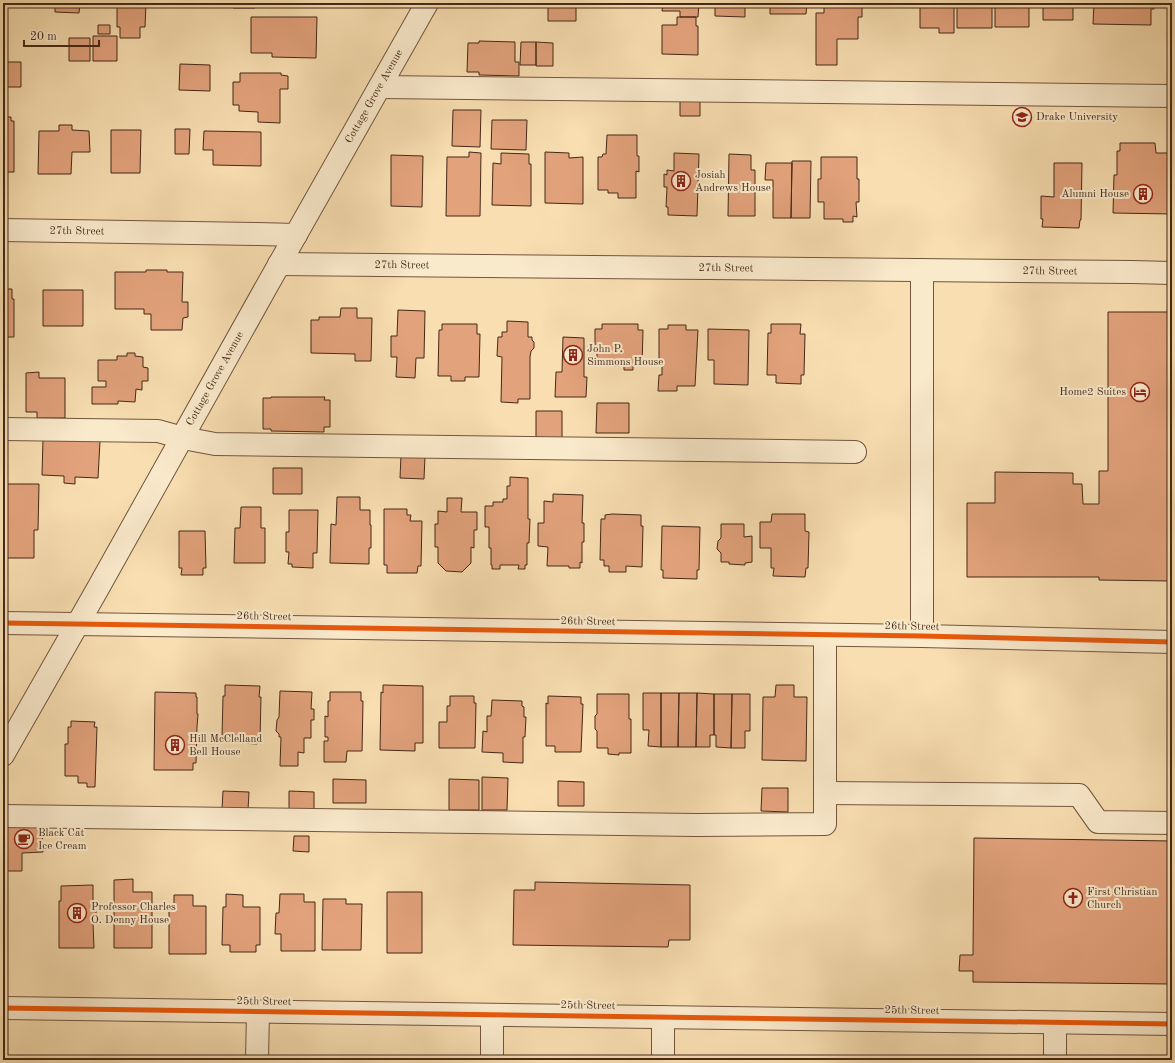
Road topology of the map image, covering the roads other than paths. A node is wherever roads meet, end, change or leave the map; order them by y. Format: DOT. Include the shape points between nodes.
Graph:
graph roads {
  1 [pos="427,3"];
  2 [pos="380,87"];
  3 [pos="1172,96"];
  4 [pos="3,230"];
  5 [pos="296,235"];
  6 [pos="280,264"];
  7 [pos="922,270"];
  8 [pos="1172,273"];
  9 [pos="3,429"];
  10 [pos="183,438"];
  11 [pos="855,452"];
  12 [pos="3,623"];
  13 [pos="78,624"];
  14 [pos="825,635"];
  15 [pos="922,636"];
  16 [pos="1172,642"];
  17 [pos="3,755"];
  18 [pos="825,794"];
  19 [pos="3,816"];
  20 [pos="1172,823"];
  21 [pos="3,1008"];
  22 [pos="258,1012"];
  23 [pos="492,1015"];
  24 [pos="663,1017"];
  25 [pos="1055,1023"];
  26 [pos="1172,1024"];
  27 [pos="257,1060"];
  28 [pos="492,1060"];
  29 [pos="662,1060"];
  30 [pos="1054,1060"];
  1 -- 2 [label="street, Cottage Grove Avenue"];
  2 -- 3 [label="street"];
  2 -- 5 [label="street, Cottage Grove Avenue"];
  4 -- 5 [label="street, 27th Street"];
  5 -- 6 [label="street, Cottage Grove Avenue"];
  6 -- 7 [label="street, 27th Street"];
  6 -- 10 [label="street, Cottage Grove Avenue"];
  7 -- 8 [label="street, 27th Street"];
  7 -- 15 [label="street"];
  9 -- 10 [label="street" via="158,431"];
  10 -- 11 [label="street" via="215,444"];
  10 -- 13 [label="street, Cottage Grove Avenue"];
  12 -- 13 [label="street, 26th Street"];
  13 -- 14 [label="street, 26th Street"];
  13 -- 17 [label="street, Cottage Grove Avenue"];
  14 -- 15 [label="street, 26th Street"];
  14 -- 18 [label="street"];
  15 -- 16 [label="street, 26th Street"];
  18 -- 19 [label="street" via="825,824 696,825"];
  18 -- 20 [label="street" via="1080,795 1098,822"];
  21 -- 22 [label="street, 25th Street"];
  22 -- 23 [label="street, 25th Street"];
  22 -- 27 [label="street"];
  23 -- 24 [label="street, 25th Street"];
  23 -- 28 [label="street"];
  24 -- 25 [label="street, 25th Street"];
  24 -- 29 [label="street"];
  25 -- 26 [label="street, 25th Street"];
  25 -- 30 [label="street"];
}
